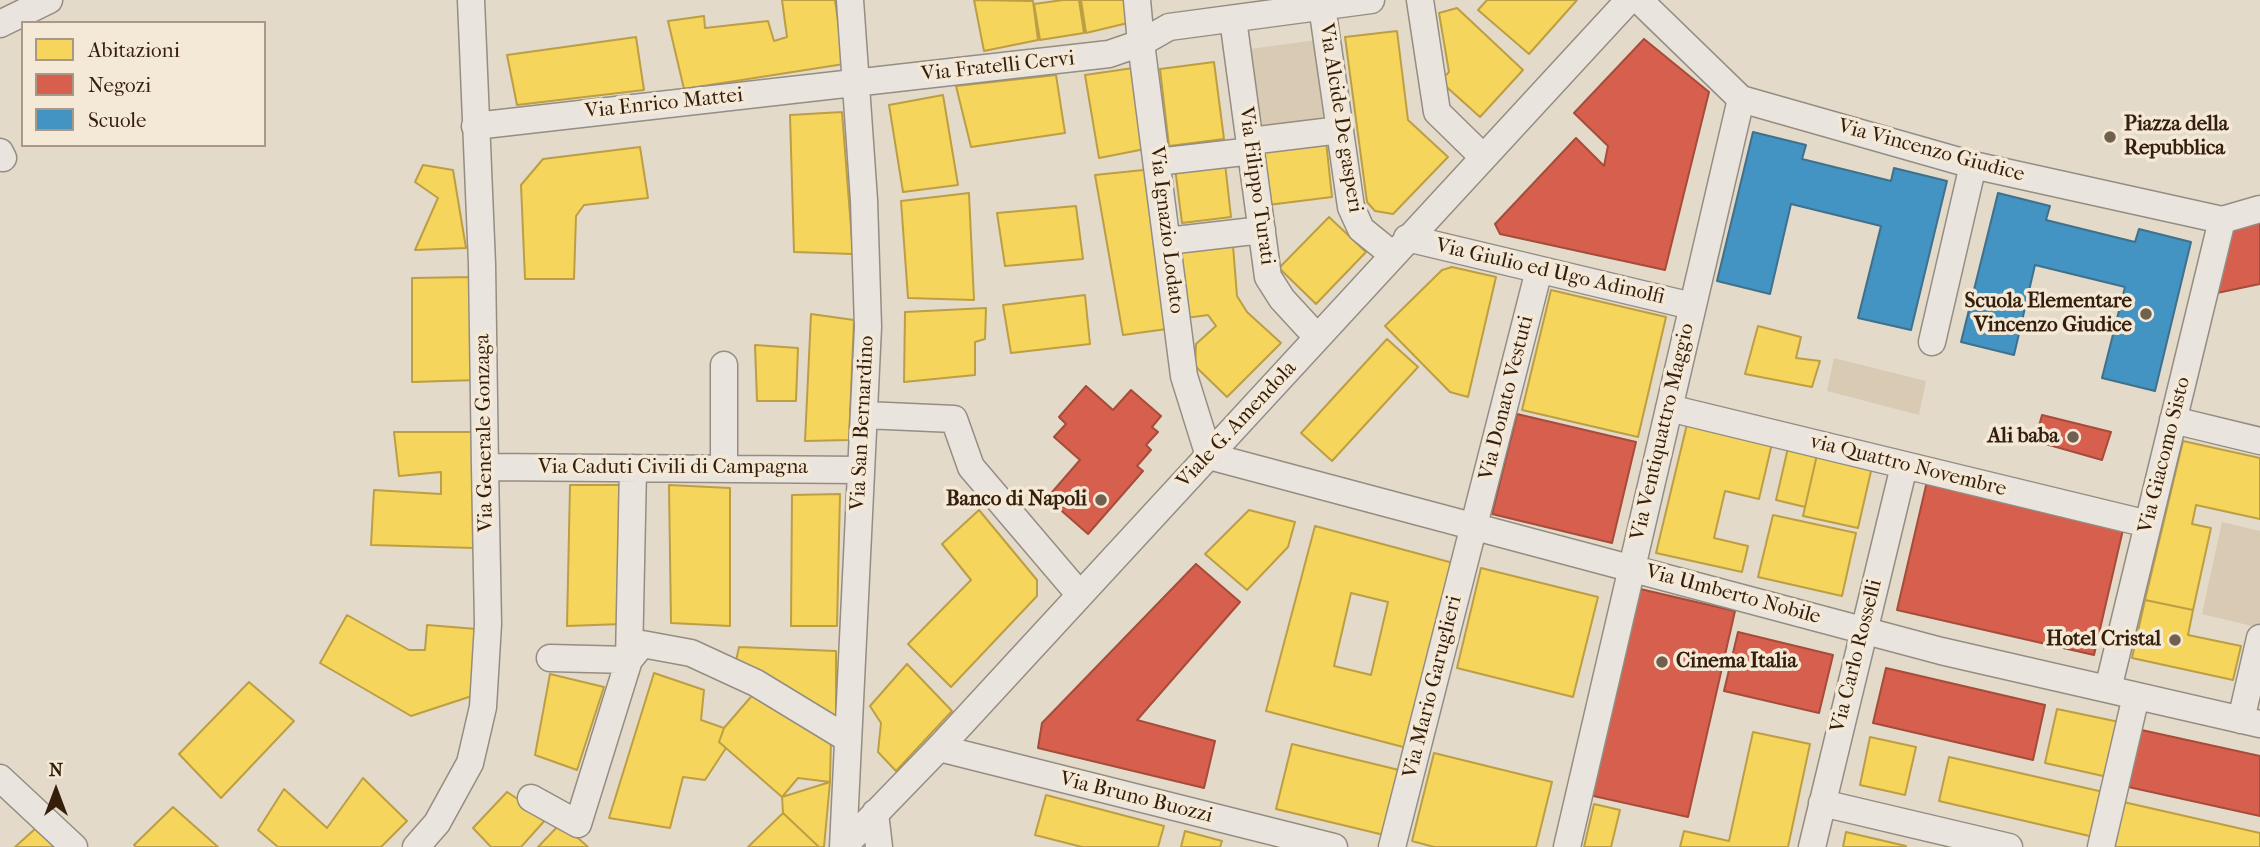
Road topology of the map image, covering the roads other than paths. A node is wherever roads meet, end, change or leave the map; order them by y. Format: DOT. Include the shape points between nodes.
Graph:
graph roads {
  1 [pos="49,0"];
  2 [pos="471,0"];
  3 [pos="850,0"];
  4 [pos="1137,0"];
  5 [pos="1371,0"];
  6 [pos="1420,0"];
  7 [pos="1629,0"];
  8 [pos="1639,0"];
  9 [pos="1322,6"];
  10 [pos="1233,19"];
  11 [pos="0,24"];
  12 [pos="1141,43"];
  13 [pos="854,83"];
  14 [pos="1741,99"];
  15 [pos="475,126"];
  16 [pos="1340,130"];
  17 [pos="1251,146"];
  18 [pos="1483,157"];
  19 [pos="1157,162"];
  20 [pos="1973,165"];
  21 [pos="2260,209"];
  22 [pos="2222,220"];
  23 [pos="1262,230"];
  24 [pos="1167,241"];
  25 [pos="1400,246"];
  26 [pos="1539,270"];
  27 [pos="1692,306"];
  28 [pos="1317,337"];
  29 [pos="1932,342"];
  30 [pos="724,365"];
  31 [pos="1669,408"];
  32 [pos="864,415"];
  33 [pos="2173,420"];
  34 [pos="2260,441"];
  35 [pos="1209,456"];
  36 [pos="1904,466"];
  37 [pos="485,467"];
  38 [pos="633,468"];
  39 [pos="724,468"];
  40 [pos="861,470"];
  41 [pos="2148,524"];
  42 [pos="1474,527"];
  43 [pos="1632,568"];
  44 [pos="1080,595"];
  45 [pos="1863,630"];
  46 [pos="2260,638"];
  47 [pos="550,657"];
  48 [pos="629,660"];
  49 [pos="2108,689"];
  50 [pos="2136,695"];
  51 [pos="2251,722"];
  52 [pos="848,739"];
  53 [pos="939,748"];
  54 [pos="0,778"];
  55 [pos="531,798"];
  56 [pos="1822,803"];
  57 [pos="875,813"];
  58 [pos="1243,836"];
  59 [pos="425,844"];
  60 [pos="74,847"];
  61 [pos="843,847"];
  62 [pos="878,847"];
  63 [pos="1334,847"];
  64 [pos="1392,847"];
  65 [pos="1567,847"];
  66 [pos="1812,847"];
  67 [pos="2009,847"];
  68 [pos="2101,847"];
  1 -- 11 [label="street"];
  2 -- 15 [label="street, Via Generale Gonzaga"];
  3 -- 13 [label="street, Via San Bernardino"];
  4 -- 12 [label="street, Via Ignazio Lodato"];
  5 -- 9 [label="street, Via Fratelli Cervi"];
  6 -- 18 [label="street" via="1437,112"];
  7 -- 18 [label="street, Viale G. Amendola"];
  8 -- 14 [label="street, Via Vincenzo Giudice"];
  9 -- 10 [label="street, Via Fratelli Cervi"];
  9 -- 16 [label="street, Via Alcide De gasperi"];
  10 -- 12 [label="street, Via Fratelli Cervi" via="1169,27"];
  10 -- 17 [label="street, Via Filippo Turati"];
  12 -- 13 [label="street, Via Fratelli Cervi" via="1109,54"];
  12 -- 19 [label="street, Via Ignazio Lodato"];
  13 -- 15 [label="street, Via Enrico Mattei"];
  13 -- 32 [label="street, Via San Bernardino" via="868,314"];
  14 -- 20 [label="street, Via Vincenzo Giudice"];
  14 -- 27 [label="street, Via Ventiquattro Maggio"];
  15 -- 37 [label="street, Via Generale Gonzaga"];
  16 -- 17 [label="street"];
  16 -- 25 [label="street, Via Alcide De gasperi" via="1351,207 1361,229"];
  17 -- 19 [label="street"];
  17 -- 23 [label="street, Via Filippo Turati"];
  18 -- 25 [label="street, Viale G. Amendola"];
  19 -- 24 [label="street, Via Ignazio Lodato"];
  20 -- 22 [label="street, Via Vincenzo Giudice"];
  20 -- 29 [label="street"];
  21 -- 22 [label="street, Via Vincenzo Giudice"];
  22 -- 33 [label="street, Via Giacomo Sisto"];
  23 -- 24 [label="street"];
  23 -- 28 [label="street, Via Filippo Turati" via="1268,277"];
  24 -- 35 [label="street, Via Ignazio Lodato" via="1184,376"];
  25 -- 26 [label="street, Via Giulio ed Ugo Adinolfi"];
  25 -- 28 [label="street, Viale G. Amendola"];
  26 -- 27 [label="street, Via Giulio ed Ugo Adinolfi"];
  26 -- 42 [label="street, Via Donato Vestuti"];
  27 -- 31 [label="street, Via Ventiquattro Maggio"];
  28 -- 35 [label="street, Viale G. Amendola"];
  30 -- 39 [label="street"];
  31 -- 36 [label="street, via Quattro Novembre"];
  31 -- 43 [label="street, Via Ventiquattro Maggio"];
  32 -- 40 [label="street, Via San Bernardino"];
  32 -- 44 [label="street" via="954,419 971,467"];
  33 -- 34 [label="street"];
  33 -- 41 [label="street, Via Giacomo Sisto"];
  35 -- 42 [label="street, Via Umberto Nobile"];
  35 -- 44 [label="street, Viale G. Amendola"];
  36 -- 41 [label="street, via Quattro Novembre"];
  36 -- 45 [label="street, Via Carlo Rosselli"];
  37 -- 38 [label="street, Via Caduti Civili di Campagna"];
  37 -- 59 [label="street, Via Generale Gonzaga" via="488,624 483,707 470,763"];
  38 -- 39 [label="street, Via Caduti Civili di Campagna"];
  38 -- 48 [label="street"];
  39 -- 40 [label="street, Via Caduti Civili di Campagna"];
  40 -- 52 [label="street, Via San Bernardino"];
  41 -- 49 [label="street, Via Giacomo Sisto"];
  42 -- 43 [label="street, Via Umberto Nobile"];
  42 -- 64 [label="street, Via Mario Garuglieri"];
  43 -- 45 [label="street, Via Umberto Nobile"];
  43 -- 65 [label="street, Via Ventiquattro Maggio"];
  44 -- 53 [label="street, Viale G. Amendola"];
  45 -- 49 [label="street, Via Umberto Nobile"];
  45 -- 56 [label="street, Via Carlo Rosselli"];
  46 -- 51 [label="street"];
  47 -- 48 [label="street"];
  48 -- 52 [label="street" via="642,644 691,653 756,683"];
  48 -- 55 [label="street" via="578,824"];
  49 -- 50 [label="street, Via Umberto Nobile"];
  50 -- 51 [label="street, Via Umberto Nobile"];
  50 -- 68 [label="street"];
  52 -- 61 [label="street, Via San Bernardino"];
  53 -- 57 [label="street, Viale G. Amendola"];
  53 -- 58 [label="street, Via Bruno Buozzi"];
  54 -- 60 [label="street"];
  56 -- 66 [label="street, Via Carlo Rosselli"];
  56 -- 67 [label="street"];
  57 -- 61 [label="street, Viale G. Amendola"];
  57 -- 62 [label="street"];
  58 -- 63 [label="street, Via Bruno Buozzi"];
}
